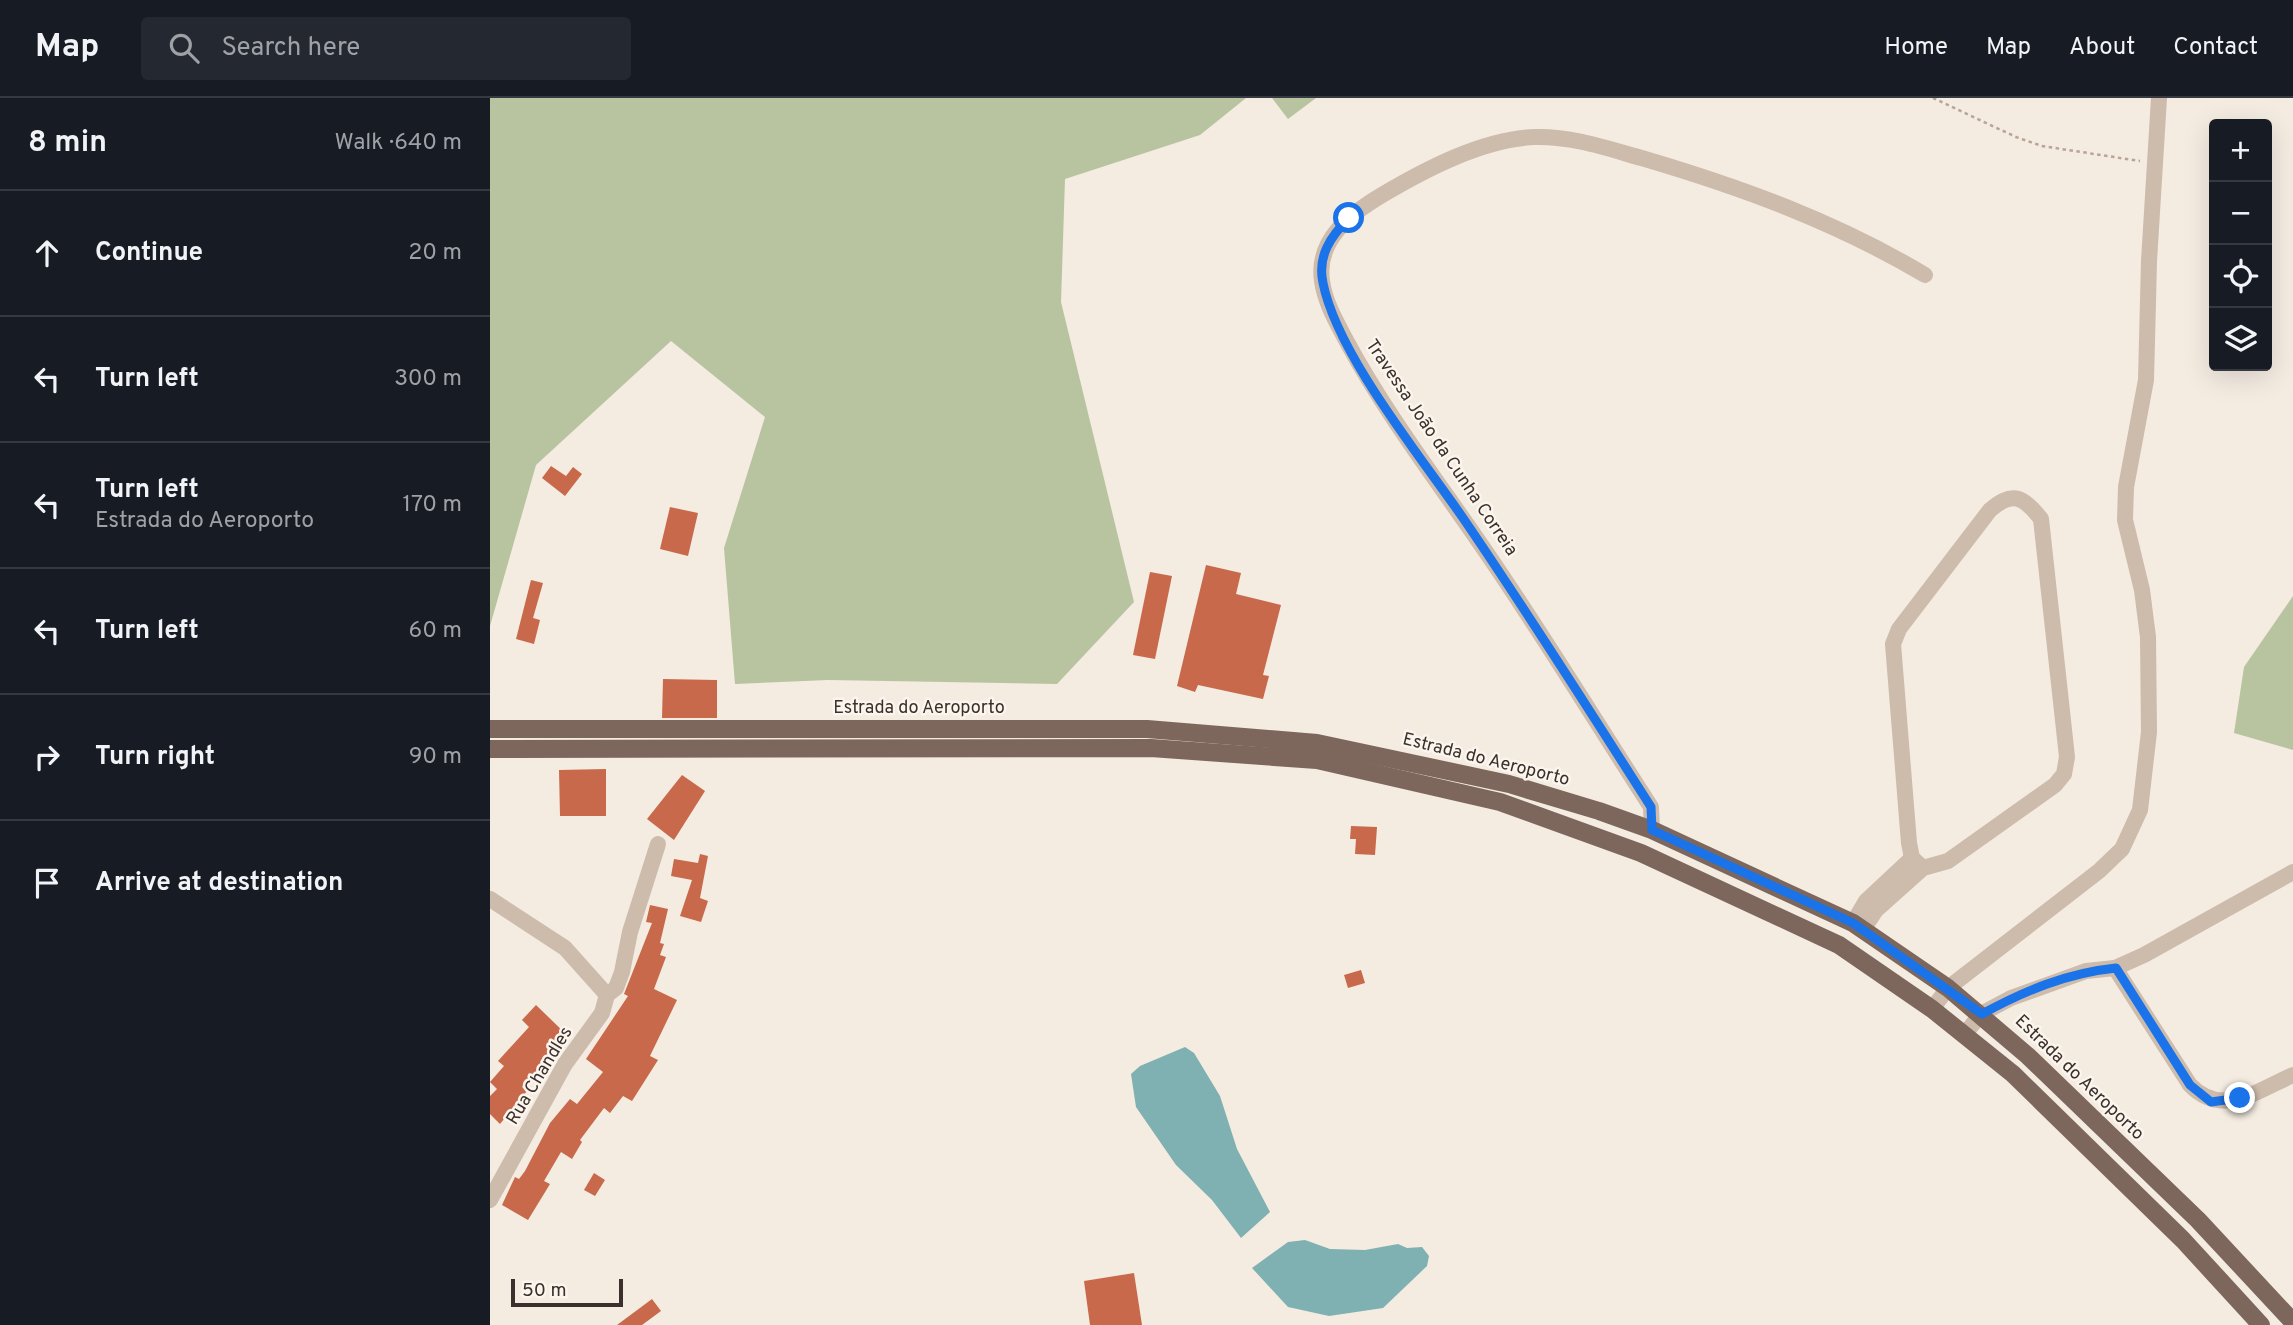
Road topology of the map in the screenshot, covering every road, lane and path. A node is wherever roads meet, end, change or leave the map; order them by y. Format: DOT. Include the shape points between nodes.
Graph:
graph roads {
  1 [pos="1933,98"];
  2 [pos="2159,98"];
  3 [pos="2153,163"];
  4 [pos="1925,275"];
  5 [pos="490,729"];
  6 [pos="490,749"];
  7 [pos="1652,830"];
  8 [pos="659,844"];
  9 [pos="1918,863"];
  10 [pos="2293,872"];
  11 [pos="490,899"];
  12 [pos="1858,927"];
  13 [pos="2116,968"];
  14 [pos="1948,988"];
  15 [pos="607,995"];
  16 [pos="1932,1009"];
  17 [pos="1982,1014"];
  18 [pos="1964,1035"];
  19 [pos="2293,1075"];
  20 [pos="490,1200"];
  21 [pos="2293,1322"];
  22 [pos="2261,1325"];
  1 -- 3 [label="path" via="2042,146"];
  2 -- 3 [label="street"];
  3 -- 14 [label="street" via="2146,380 2126,487 2125,520 2148,637 2149,732 2140,810 2122,849 2099,871"];
  4 -- 7 [label="street, Travessa João da Cunha Correia" via="1858,236 1725,182 1582,141 1536,137 1493,144 1412,179 1349,218 1327,245 1322,281 1359,364 1651,807"];
  5 -- 7 [label="main road, Estrada do Aeroporto" via="1147,729 1317,743 1509,784"];
  6 -- 16 [label="main road" via="1151,748 1317,760 1500,802 1619,844 1839,945"];
  7 -- 12 [label="main road, Estrada do Aeroporto"];
  8 -- 15 [label="street, Rua Chandles" via="622,972 616,988"];
  9 -- 9 [label="street" via="1948,861 2056,785 2064,774 2067,757 2041,520 2031,506 2017,498 2004,498 1990,510 1899,629 1894,644"];
  9 -- 12 [label="street"];
  10 -- 13 [label="street"];
  11 -- 15 [label="street" via="565,948"];
  12 -- 14 [label="main road, Estrada do Aeroporto"];
  13 -- 17 [label="street" via="2086,971 2034,988"];
  13 -- 19 [label="street" via="2201,1097 2222,1102"];
  14 -- 16 [label="street"];
  14 -- 17 [label="main road, Estrada do Aeroporto"];
  15 -- 20 [label="street, Rua Chandles" via="603,1013 565,1064"];
  16 -- 18 [label="main road"];
  17 -- 18 [label="street"];
  17 -- 21 [label="main road, Estrada do Aeroporto" via="2199,1220"];
  18 -- 22 [label="main road" via="2014,1074 2183,1240"];
}
